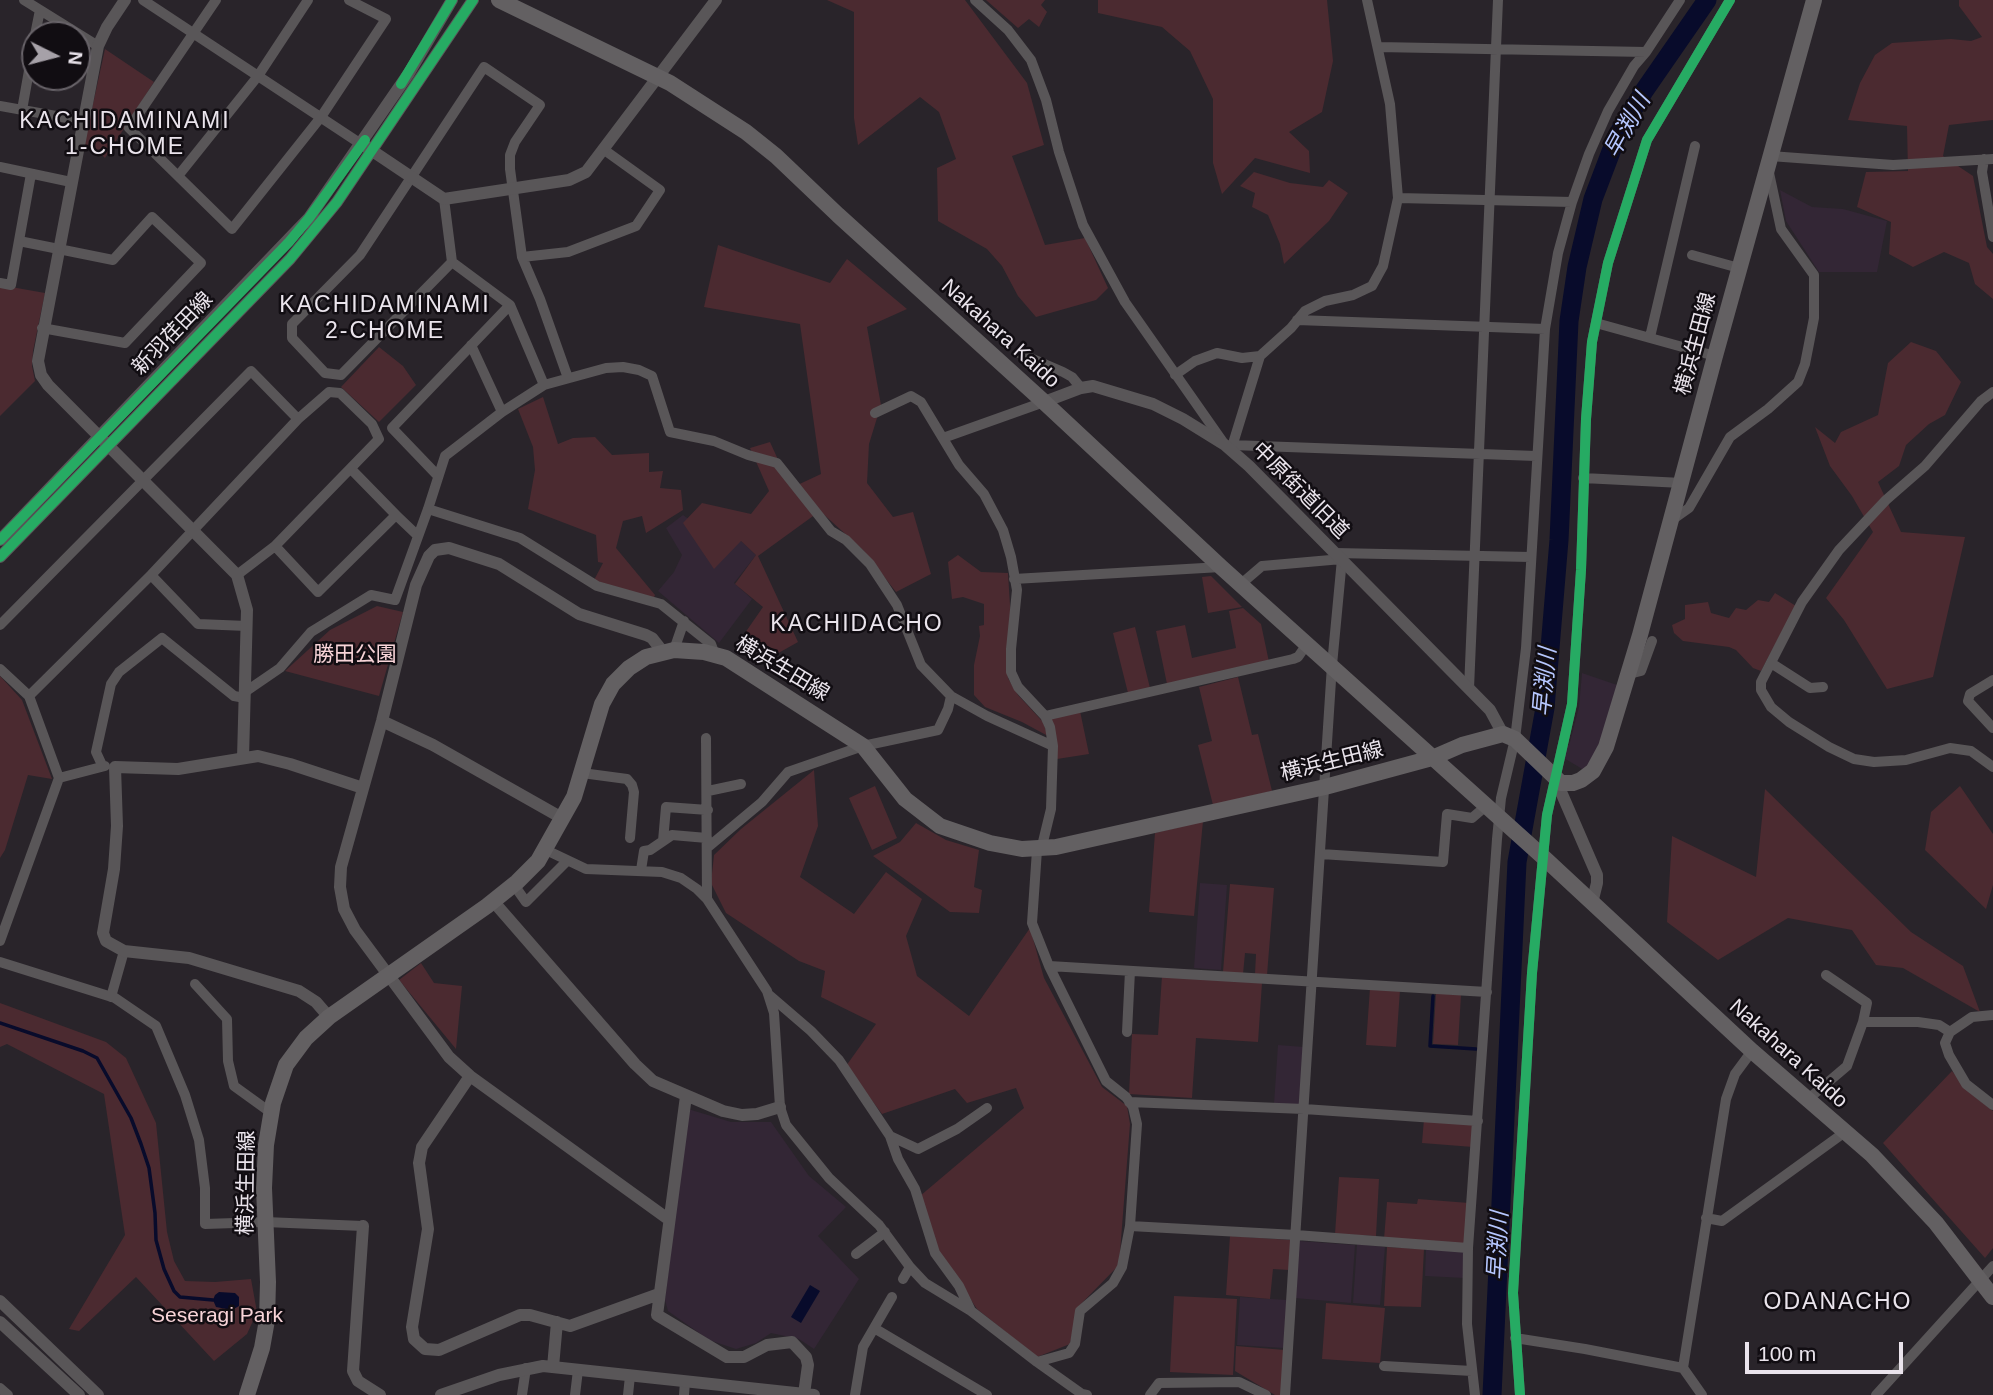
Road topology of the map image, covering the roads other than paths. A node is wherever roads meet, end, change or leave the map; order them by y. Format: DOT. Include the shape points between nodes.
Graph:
graph roads {
  1 [pos="24,0"];
  2 [pos="125,0"];
  3 [pos="143,0"];
  4 [pos="216,0"];
  5 [pos="308,0"];
  6 [pos="349,0"];
  7 [pos="452,0"];
  8 [pos="473,0"];
  9 [pos="499,0"];
  10 [pos="716,0"];
  11 [pos="975,0"];
  12 [pos="1367,0"];
  13 [pos="1498,0"];
  14 [pos="1680,0"];
  15 [pos="1730,0"];
  16 [pos="1814,0"];
  17 [pos="40,10"];
  18 [pos="38,21"];
  19 [pos="194,33"];
  20 [pos="98,46"];
  21 [pos="1378,47"];
  22 [pos="1496,48"];
  23 [pos="1646,52"];
  24 [pos="258,76"];
  25 [pos="25,91"];
  26 [pos="0,106"];
  27 [pos="22,110"];
  28 [pos="320,117"];
  29 [pos="84,121"];
  30 [pos="1695,146"];
  31 [pos="366,147"];
  32 [pos="603,149"];
  33 [pos="1989,159"];
  34 [pos="1769,161"];
  35 [pos="0,167"];
  36 [pos="31,174"];
  37 [pos="178,176"];
  38 [pos="410,178"];
  39 [pos="71,182"];
  40 [pos="513,187"];
  41 [pos="1398,198"];
  42 [pos="444,199"];
  43 [pos="1489,201"];
  44 [pos="1572,202"];
  45 [pos="1993,235"];
  46 [pos="19,241"];
  47 [pos="58,249"];
  48 [pos="1692,255"];
  49 [pos="522,257"];
  50 [pos="452,262"];
  51 [pos="1739,268"];
  52 [pos="0,283"];
  53 [pos="510,305"];
  54 [pos="1297,320"];
  55 [pos="1596,323"];
  56 [pos="1484,326"];
  57 [pos="42,328"];
  58 [pos="1545,329"];
  59 [pos="1650,337"];
  60 [pos="471,345"];
  61 [pos="1019,353"];
  62 [pos="1260,356"];
  63 [pos="1714,356"];
  64 [pos="1175,375"];
  65 [pos="568,378"];
  66 [pos="544,386"];
  67 [pos="1080,388"];
  68 [pos="1993,392"];
  69 [pos="1044,402"];
  70 [pos="502,412"];
  71 [pos="875,413"];
  72 [pos="298,419"];
  73 [pos="99,437"];
  74 [pos="943,438"];
  75 [pos="109,447"];
  76 [pos="1229,447"];
  77 [pos="1479,454"];
  78 [pos="1536,456"];
  79 [pos="351,469"];
  80 [pos="438,476"];
  81 [pos="1583,478"];
  82 [pos="142,479"];
  83 [pos="1682,483"];
  84 [pos="428,509"];
  85 [pos="396,515"];
  86 [pos="1672,520"];
  87 [pos="193,529"];
  88 [pos="417,535"];
  89 [pos="0,540"];
  90 [pos="275,546"];
  91 [pos="1338,556"];
  92 [pos="0,557"];
  93 [pos="1474,557"];
  94 [pos="1531,557"];
  95 [pos="1222,568"];
  96 [pos="151,575"];
  97 [pos="237,575"];
  98 [pos="1014,579"];
  99 [pos="1241,584"];
  100 [pos="684,621"];
  101 [pos="0,625"];
  102 [pos="247,626"];
  103 [pos="1652,642"];
  104 [pos="1307,644"];
  105 [pos="669,651"];
  106 [pos="715,654"];
  107 [pos="1771,663"];
  108 [pos="1332,665"];
  109 [pos="0,669"];
  110 [pos="1629,674"];
  111 [pos="1993,680"];
  112 [pos="1823,687"];
  113 [pos="1469,690"];
  114 [pos="245,695"];
  115 [pos="29,696"];
  116 [pos="951,696"];
  117 [pos="1045,716"];
  118 [pos="382,720"];
  119 [pos="1993,729"];
  120 [pos="706,738"];
  121 [pos="1513,739"];
  122 [pos="863,746"];
  123 [pos="1053,746"];
  124 [pos="243,758"];
  125 [pos="1432,758"];
  126 [pos="108,766"];
  127 [pos="1993,767"];
  128 [pos="582,774"];
  129 [pos="1553,776"];
  130 [pos="59,778"];
  131 [pos="741,784"];
  132 [pos="1325,786"];
  133 [pos="363,788"];
  134 [pos="708,791"];
  135 [pos="1489,809"];
  136 [pos="708,810"];
  137 [pos="562,818"];
  138 [pos="630,838"];
  139 [pos="663,841"];
  140 [pos="707,843"];
  141 [pos="546,850"];
  142 [pos="1039,850"];
  143 [pos="1321,854"];
  144 [pos="1542,856"];
  145 [pos="567,861"];
  146 [pos="641,870"];
  147 [pos="514,885"];
  148 [pos="707,899"];
  149 [pos="492,901"];
  150 [pos="1592,903"];
  151 [pos="0,941"];
  152 [pos="124,951"];
  153 [pos="0,962"];
  154 [pos="1049,966"];
  155 [pos="1130,971"];
  156 [pos="1825,975"];
  157 [pos="390,976"];
  158 [pos="1312,982"];
  159 [pos="195,984"];
  160 [pos="1487,992"];
  161 [pos="768,994"];
  162 [pos="111,997"];
  163 [pos="1993,1015"];
  164 [pos="329,1017"];
  165 [pos="1863,1022"];
  166 [pos="1127,1032"];
  167 [pos="1950,1032"];
  168 [pos="1752,1051"];
  169 [pos="470,1076"];
  170 [pos="686,1096"];
  171 [pos="1807,1100"];
  172 [pos="1129,1102"];
  173 [pos="1993,1105"];
  174 [pos="780,1107"];
  175 [pos="987,1108"];
  176 [pos="1304,1109"];
  177 [pos="270,1112"];
  178 [pos="1478,1121"];
  179 [pos="1845,1132"];
  180 [pos="890,1136"];
  181 [pos="1706,1218"];
  182 [pos="668,1219"];
  183 [pos="265,1222"];
  184 [pos="363,1226"];
  185 [pos="1130,1226"];
  186 [pos="885,1232"];
  187 [pos="1296,1235"];
  188 [pos="1468,1248"];
  189 [pos="856,1254"];
  190 [pos="1993,1266"];
  191 [pos="910,1268"];
  192 [pos="903,1279"];
  193 [pos="1981,1280"];
  194 [pos="659,1294"];
  195 [pos="892,1297"];
  196 [pos="1993,1297"];
  197 [pos="0,1301"];
  198 [pos="971,1311"];
  199 [pos="0,1322"];
  200 [pos="557,1322"];
  201 [pos="874,1328"];
  202 [pos="1515,1338"];
  203 [pos="1037,1362"];
  204 [pos="1384,1366"];
  205 [pos="553,1367"];
  206 [pos="526,1368"];
  207 [pos="1683,1368"];
  208 [pos="578,1370"];
  209 [pos="1472,1371"];
  210 [pos="630,1376"];
  211 [pos="0,1388"];
  212 [pos="684,1388"];
  213 [pos="468,1390"];
  214 [pos="981,1393"];
  215 [pos="1473,1394"];
  216 [pos="1699,1394"];
  217 [pos="8,1395"];
  218 [pos="79,1395"];
  219 [pos="98,1395"];
  220 [pos="247,1395"];
  221 [pos="380,1395"];
  222 [pos="441,1395"];
  223 [pos="522,1395"];
  224 [pos="575,1395"];
  225 [pos="628,1395"];
  226 [pos="807,1395"];
  227 [pos="855,1395"];
  228 [pos="1087,1395"];
  229 [pos="1150,1395"];
  230 [pos="1266,1395"];
  231 [pos="1285,1395"];
  232 [pos="1520,1395"];
  233 [pos="1876,1395"];
  1 -- 17 [label="street"];
  2 -- 20 [label="street"];
  3 -- 19 [label="street"];
  4 -- 19 [label="street"];
  5 -- 24 [label="street"];
  6 -- 28 [label="street" via="386,19"];
  7 -- 31 [label="street, 新羽荏田線"];
  8 -- 31 [label="street, 新羽荏田線"];
  9 -- 69 [label="main road, Nakahara Kaido" via="670,83 746,132"];
  10 -- 32 [label="street"];
  11 -- 64 [label="street" via="1008,30 1031,60 1083,225 1125,302"];
  12 -- 21 [label="street"];
  13 -- 22 [label="street"];
  14 -- 23 [label="street"];
  15 -- 55 [label="street" via="1647,141 1608,263"];
  16 -- 34 [label="main road, 横浜生田線"];
  17 -- 18 [label="street"];
  17 -- 20 [label="street"];
  19 -- 24 [label="street"];
  19 -- 37 [label="street" via="129,128"];
  20 -- 29 [label="street"];
  21 -- 22 [label="street"];
  21 -- 41 [label="street" via="1390,104"];
  22 -- 23 [label="street"];
  22 -- 43 [label="street"];
  23 -- 44 [label="street" via="1608,111"];
  24 -- 28 [label="street"];
  24 -- 37 [label="street"];
  25 -- 27 [label="street"];
  26 -- 27 [label="street"];
  27 -- 29 [label="street"];
  28 -- 31 [label="street"];
  28 -- 37 [label="street" via="232,229"];
  29 -- 39 [label="street"];
  30 -- 59 [label="street"];
  31 -- 38 [label="street"];
  31 -- 73 [label="street, 新羽荏田線" via="289,242"];
  31 -- 75 [label="street, 新羽荏田線" via="337,202 290,260"];
  32 -- 40 [label="street" via="586,172 569,180"];
  32 -- 49 [label="street" via="660,190 636,226 568,252"];
  33 -- 34 [label="street" via="1893,165"];
  33 -- 45 [label="street" via="1982,172"];
  34 -- 51 [label="main road, 横浜生田線"];
  34 -- 86 [label="street" via="1781,229 1814,275 1814,318 1805,364 1798,382 1730,437 1689,508"];
  35 -- 36 [label="street"];
  36 -- 39 [label="street"];
  36 -- 46 [label="street"];
  38 -- 40 [label="street" via="484,67 540,105 510,155"];
  38 -- 42 [label="street"];
  38 -- 50 [label="street" via="360,255 292,324 292,338 325,373 341,375"];
  39 -- 47 [label="street"];
  40 -- 42 [label="street"];
  40 -- 49 [label="street"];
  41 -- 43 [label="street"];
  41 -- 54 [label="street" via="1383,267 1372,286 1325,301"];
  42 -- 50 [label="street"];
  43 -- 44 [label="street"];
  43 -- 56 [label="street"];
  44 -- 58 [label="street"];
  46 -- 47 [label="street"];
  46 -- 52 [label="street" via="11,285"];
  47 -- 57 [label="street"];
  47 -- 57 [label="street" via="113,260 152,217 201,263 125,343"];
  48 -- 51 [label="street"];
  49 -- 65 [label="street"];
  50 -- 53 [label="street"];
  51 -- 63 [label="main road, 横浜生田線"];
  53 -- 60 [label="street"];
  53 -- 66 [label="street"];
  54 -- 56 [label="street"];
  54 -- 62 [label="street"];
  55 -- 59 [label="street"];
  55 -- 81 [label="street"];
  56 -- 58 [label="street"];
  56 -- 77 [label="street"];
  57 -- 73 [label="street" via="41,375"];
  58 -- 78 [label="street"];
  59 -- 63 [label="street"];
  60 -- 70 [label="street"];
  60 -- 80 [label="street" via="392,428"];
  61 -- 67 [label="street, 中原街道旧道" via="1072,377"];
  62 -- 64 [label="street" via="1217,354 1195,361"];
  62 -- 76 [label="street"];
  63 -- 83 [label="main road, 横浜生田線"];
  64 -- 76 [label="street"];
  65 -- 66 [label="street"];
  65 -- 116 [label="street" via="606,368 639,370 652,376 670,432 715,441 777,463 831,531 870,565 897,605 921,665"];
  66 -- 70 [label="street"];
  67 -- 69 [label="street"];
  67 -- 76 [label="street, 中原街道旧道" via="1093,386 1153,404"];
  68 -- 107 [label="street" via="1839,550 1802,602"];
  69 -- 74 [label="street"];
  69 -- 95 [label="main road, Nakahara Kaido"];
  70 -- 80 [label="street" via="445,456"];
  71 -- 74 [label="street" via="911,396 921,401"];
  72 -- 79 [label="street" via="329,392 340,393 373,424 379,439"];
  72 -- 82 [label="street" via="251,371"];
  72 -- 87 [label="street"];
  73 -- 75 [label="street"];
  73 -- 89 [label="street, 新羽荏田線"];
  74 -- 98 [label="street" via="984,494 1003,530"];
  75 -- 82 [label="street"];
  75 -- 92 [label="street, 新羽荏田線"];
  76 -- 77 [label="street"];
  76 -- 91 [label="street, 中原街道旧道"];
  77 -- 78 [label="street"];
  77 -- 93 [label="street"];
  78 -- 94 [label="street"];
  79 -- 85 [label="street"];
  79 -- 90 [label="street"];
  80 -- 84 [label="street"];
  81 -- 83 [label="street"];
  81 -- 129 [label="street" via="1572,704"];
  82 -- 87 [label="street"];
  82 -- 101 [label="street"];
  83 -- 86 [label="main road, 横浜生田線"];
  84 -- 88 [label="street"];
  84 -- 100 [label="street" via="520,538 597,586 661,604"];
  85 -- 88 [label="street"];
  85 -- 90 [label="street" via="318,592"];
  86 -- 110 [label="main road, 横浜生田線"];
  87 -- 96 [label="street"];
  87 -- 97 [label="street"];
  88 -- 114 [label="street" via="395,600 371,594 321,625 280,668"];
  90 -- 97 [label="street"];
  91 -- 93 [label="street"];
  91 -- 99 [label="street" via="1262,566"];
  91 -- 108 [label="street"];
  91 -- 113 [label="street, 中原街道旧道"];
  93 -- 94 [label="street"];
  93 -- 113 [label="street"];
  94 -- 121 [label="street" via="1526,648"];
  95 -- 98 [label="street"];
  95 -- 99 [label="main road, Nakahara Kaido"];
  96 -- 102 [label="street" via="198,624"];
  96 -- 115 [label="street"];
  97 -- 102 [label="street"];
  98 -- 117 [label="street" via="1017,609 1011,672 1018,687"];
  99 -- 104 [label="main road, Nakahara Kaido"];
  100 -- 105 [label="street"];
  100 -- 106 [label="street" via="711,644"];
  102 -- 114 [label="street"];
  103 -- 110 [label="street" via="1641,671"];
  104 -- 108 [label="main road, Nakahara Kaido"];
  104 -- 117 [label="street" via="1293,659"];
  105 -- 106 [label="main road, 横浜生田線"];
  105 -- 118 [label="street" via="646,635 579,614 499,564 440,548 429,556 416,585"];
  105 -- 128 [label="main road, 横浜生田線" via="646,657 613,684 602,704"];
  106 -- 122 [label="main road, 横浜生田線"];
  107 -- 112 [label="street" via="1810,688"];
  107 -- 127 [label="street" via="1761,682 1771,707 1854,760 1906,760 1950,748 1971,751"];
  108 -- 125 [label="main road, Nakahara Kaido"];
  108 -- 132 [label="street"];
  109 -- 115 [label="street"];
  110 -- 129 [label="main road, 横浜生田線" via="1606,747 1593,771 1565,784"];
  111 -- 119 [label="street" via="1968,701"];
  113 -- 121 [label="street, 中原街道旧道"];
  114 -- 124 [label="street"];
  114 -- 126 [label="street" via="234,696 162,638 119,672 111,684 96,752"];
  115 -- 130 [label="street"];
  116 -- 122 [label="street" via="938,730"];
  116 -- 123 [label="street"];
  117 -- 123 [label="street"];
  118 -- 133 [label="street"];
  118 -- 137 [label="street"];
  120 -- 134 [label="street"];
  121 -- 125 [label="main road, 横浜生田線" via="1462,745"];
  121 -- 129 [label="main road"];
  121 -- 160 [label="street" via="1501,798"];
  122 -- 140 [label="street" via="788,772 762,802"];
  122 -- 142 [label="main road, 横浜生田線" via="905,799 940,826 990,843"];
  123 -- 142 [label="street" via="1051,809"];
  124 -- 126 [label="street" via="178,769"];
  124 -- 133 [label="street" via="258,755"];
  125 -- 132 [label="main road, 横浜生田線"];
  125 -- 135 [label="main road, Nakahara Kaido"];
  126 -- 130 [label="street"];
  126 -- 152 [label="street" via="117,826 103,933 106,941"];
  128 -- 137 [label="main road, 横浜生田線"];
  128 -- 138 [label="street" via="627,779 632,785"];
  129 -- 144 [label="street"];
  129 -- 150 [label="street" via="1597,875"];
  130 -- 151 [label="street"];
  131 -- 134 [label="street"];
  132 -- 142 [label="main road, 横浜生田線"];
  132 -- 143 [label="street"];
  133 -- 157 [label="street" via="341,867 340,887 355,930"];
  134 -- 136 [label="street"];
  135 -- 143 [label="street" via="1472,818 1447,814 1443,862"];
  135 -- 144 [label="main road, Nakahara Kaido"];
  136 -- 139 [label="street" via="666,807"];
  136 -- 140 [label="street"];
  137 -- 141 [label="main road, 横浜生田線"];
  139 -- 140 [label="street" via="672,835"];
  139 -- 146 [label="street" via="644,851"];
  140 -- 148 [label="street"];
  141 -- 145 [label="street"];
  141 -- 147 [label="main road, 横浜生田線"];
  142 -- 154 [label="street" via="1032,923"];
  143 -- 158 [label="street"];
  144 -- 150 [label="main road, Nakahara Kaido"];
  144 -- 202 [label="street" via="1513,1293"];
  145 -- 146 [label="street" via="602,871"];
  145 -- 147 [label="street" via="526,902"];
  146 -- 148 [label="street" via="681,878"];
  147 -- 149 [label="main road, 横浜生田線"];
  148 -- 161 [label="street"];
  149 -- 157 [label="main road, 横浜生田線"];
  149 -- 170 [label="street" via="635,1064 653,1081"];
  150 -- 168 [label="main road, Nakahara Kaido"];
  152 -- 162 [label="street"];
  152 -- 164 [label="street" via="188,958 299,991"];
  153 -- 162 [label="street"];
  154 -- 155 [label="street"];
  154 -- 172 [label="street" via="1107,1081"];
  155 -- 158 [label="street"];
  155 -- 166 [label="street"];
  156 -- 165 [label="street" via="1867,1003"];
  157 -- 164 [label="main road, 横浜生田線"];
  157 -- 169 [label="street" via="449,1057"];
  158 -- 160 [label="street"];
  158 -- 176 [label="street"];
  159 -- 177 [label="street" via="227,1019 234,1086"];
  160 -- 178 [label="street"];
  161 -- 174 [label="street" via="774,1013"];
  161 -- 180 [label="street" via="839,1060"];
  162 -- 183 [label="street" via="156,1026 181,1083 199,1140 205,1224"];
  163 -- 167 [label="street" via="1972,1017"];
  164 -- 177 [label="main road, 横浜生田線" via="286,1065"];
  165 -- 167 [label="street" via="1928,1023"];
  165 -- 171 [label="street" via="1847,1066"];
  167 -- 173 [label="street" via="1945,1043 1966,1084"];
  168 -- 171 [label="main road, Nakahara Kaido"];
  168 -- 181 [label="street" via="1735,1074 1726,1100"];
  169 -- 182 [label="street"];
  169 -- 200 [label="street" via="422,1147 419,1163 428,1229 414,1339 425,1349 439,1350 520,1315"];
  170 -- 174 [label="street" via="743,1115"];
  170 -- 182 [label="street"];
  171 -- 179 [label="main road, Nakahara Kaido"];
  172 -- 176 [label="street"];
  172 -- 185 [label="street" via="1138,1124"];
  174 -- 186 [label="street" via="786,1125 829,1178"];
  175 -- 180 [label="street" via="918,1149"];
  176 -- 178 [label="street"];
  176 -- 187 [label="street"];
  177 -- 183 [label="main road, 横浜生田線" via="264,1166"];
  178 -- 188 [label="street"];
  179 -- 181 [label="street" via="1722,1221"];
  179 -- 193 [label="main road, Nakahara Kaido" via="1936,1223"];
  180 -- 198 [label="street" via="915,1189 935,1253"];
  181 -- 207 [label="street"];
  182 -- 194 [label="street"];
  183 -- 184 [label="street"];
  183 -- 220 [label="main road, 横浜生田線" via="267,1320"];
  184 -- 221 [label="street" via="353,1371 358,1381"];
  185 -- 187 [label="street"];
  185 -- 203 [label="street" via="1122,1267 1113,1283 1080,1311 1075,1344 1069,1353"];
  186 -- 189 [label="street"];
  186 -- 191 [label="street"];
  187 -- 188 [label="street"];
  187 -- 231 [label="street"];
  188 -- 209 [label="street"];
  190 -- 193 [label="street"];
  191 -- 192 [label="street"];
  191 -- 198 [label="street" via="936,1292"];
  193 -- 196 [label="main road, Nakahara Kaido"];
  193 -- 233 [label="street"];
  194 -- 200 [label="street" via="570,1326"];
  194 -- 226 [label="street" via="657,1315 727,1357 744,1357 767,1345 792,1342 806,1357"];
  195 -- 201 [label="street"];
  197 -- 219 [label="street"];
  198 -- 203 [label="street"];
  199 -- 218 [label="street"];
  200 -- 205 [label="street"];
  201 -- 214 [label="street"];
  201 -- 227 [label="street" via="863,1347"];
  202 -- 207 [label="street"];
  202 -- 232 [label="street"];
  203 -- 228 [label="street"];
  204 -- 209 [label="street"];
  205 -- 206 [label="street"];
  205 -- 208 [label="street"];
  206 -- 213 [label="street"];
  206 -- 223 [label="street"];
  207 -- 216 [label="street"];
  208 -- 210 [label="street"];
  208 -- 224 [label="street"];
  209 -- 215 [label="street"];
  210 -- 212 [label="street"];
  210 -- 225 [label="street"];
  211 -- 217 [label="street"];
  212 -- 226 [label="street"];
  213 -- 222 [label="street"];
  229 -- 230 [label="street" via="1159,1383 1239,1382"];
}
